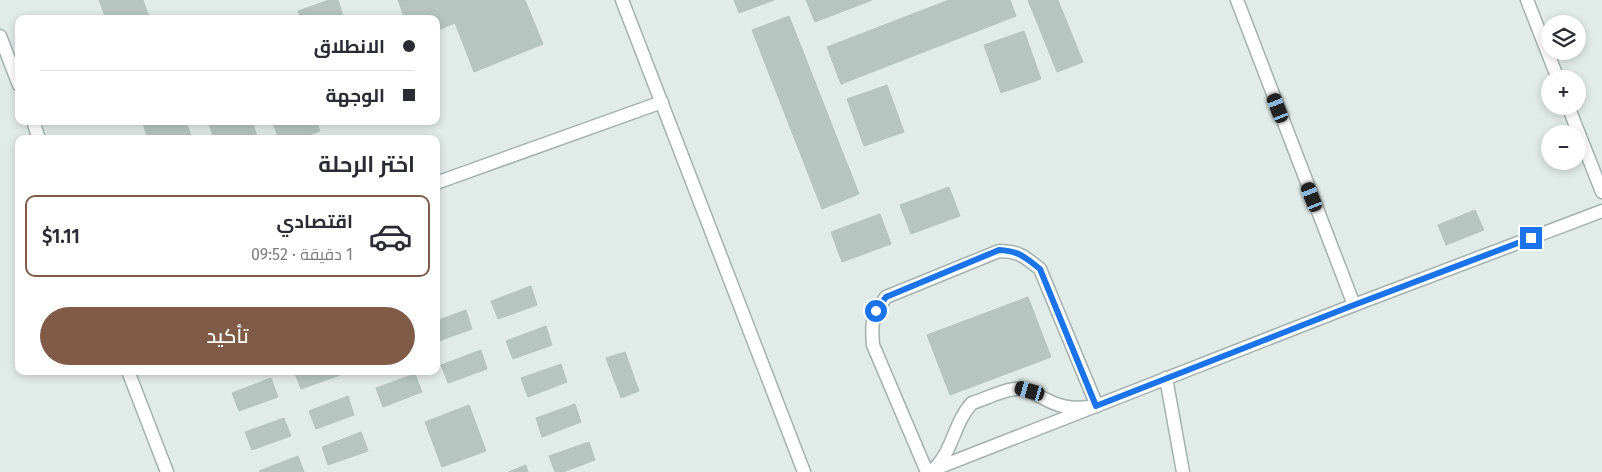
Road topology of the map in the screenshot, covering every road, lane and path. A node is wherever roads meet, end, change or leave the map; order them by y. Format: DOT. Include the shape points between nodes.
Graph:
graph roads {
  1 [pos="622,0"];
  2 [pos="1237,0"];
  3 [pos="1527,0"];
  4 [pos="0,36"];
  5 [pos="1554,70"];
  6 [pos="15,75"];
  7 [pos="662,102"];
  8 [pos="1572,115"];
  9 [pos="440,182"];
  10 [pos="1602,192"];
  11 [pos="1602,212"];
  12 [pos="1354,305"];
  13 [pos="130,375"];
  14 [pos="1166,378"];
  15 [pos="1096,406"];
  16 [pos="929,471"];
  17 [pos="167,472"];
  18 [pos="804,472"];
  19 [pos="1183,472"];
  1 -- 7 [label="lane"];
  2 -- 12 [label="lane"];
  3 -- 5 [label="lane"];
  4 -- 6 [label="lane"];
  7 -- 9 [label="lane"];
  7 -- 18 [label="lane"];
  8 -- 10 [label="lane"];
  11 -- 12 [label="lane"];
  12 -- 14 [label="lane"];
  13 -- 17 [label="lane"];
  14 -- 15 [label="lane"];
  14 -- 19 [label="lane"];
  15 -- 16 [label="lane"];
  15 -- 16 [label="lane" via="1064,407 1020,388 972,403 941,462"];
  15 -- 16 [label="lane" via="1040,269 1026,257 1013,251 999,250 886,297 876,311 872,327 873,345"];
}
